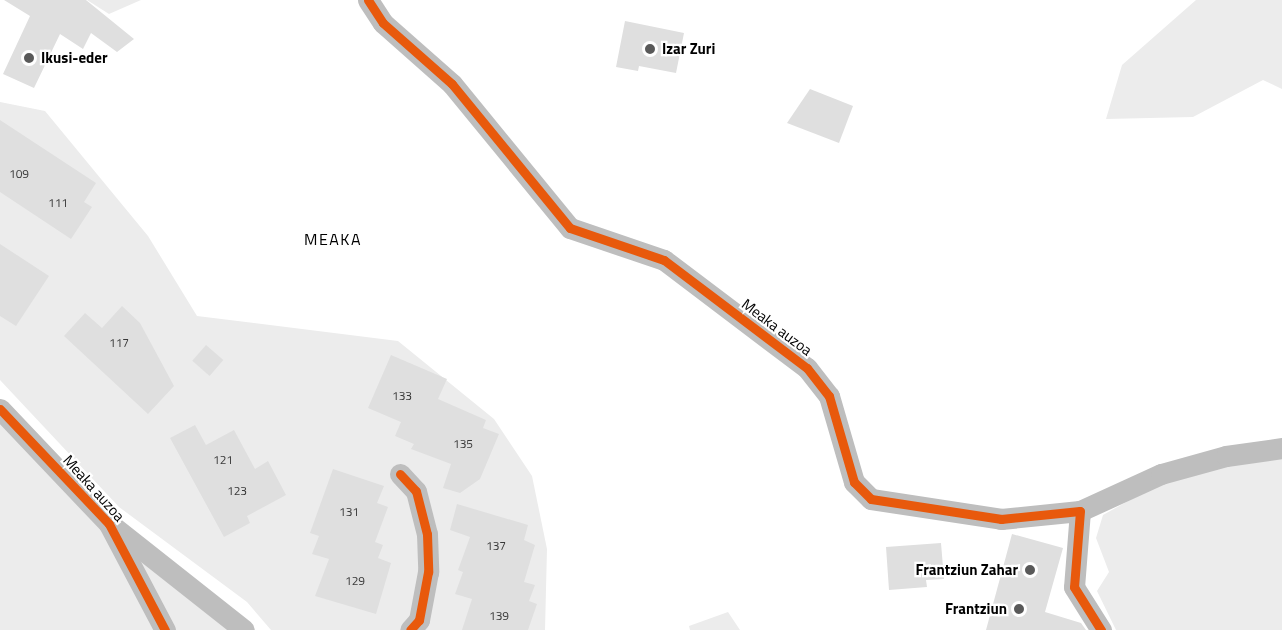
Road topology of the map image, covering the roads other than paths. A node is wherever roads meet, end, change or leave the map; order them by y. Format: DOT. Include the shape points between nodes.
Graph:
graph roads {
  1 [pos="368,0"];
  2 [pos="0,409"];
  3 [pos="1282,448"];
  4 [pos="400,474"];
  5 [pos="1080,511"];
  6 [pos="109,524"];
  7 [pos="165,630"];
  8 [pos="244,630"];
  9 [pos="410,630"];
  10 [pos="1101,630"];
  1 -- 5 [label="street, Meaka auzoa" via="383,23 452,84 570,228 664,260 807,368 829,396 854,482 871,499 1001,519"];
  2 -- 6 [label="street, Meaka auzoa"];
  3 -- 5 [label="street, Meaka auzoa" via="1226,456 1161,474"];
  4 -- 9 [label="street" via="417,491 427,534 428,572 419,620"];
  5 -- 10 [label="street" via="1074,587"];
  6 -- 7 [label="street, Meaka auzoa"];
  6 -- 8 [label="street, Meaka auzoa"];
}
